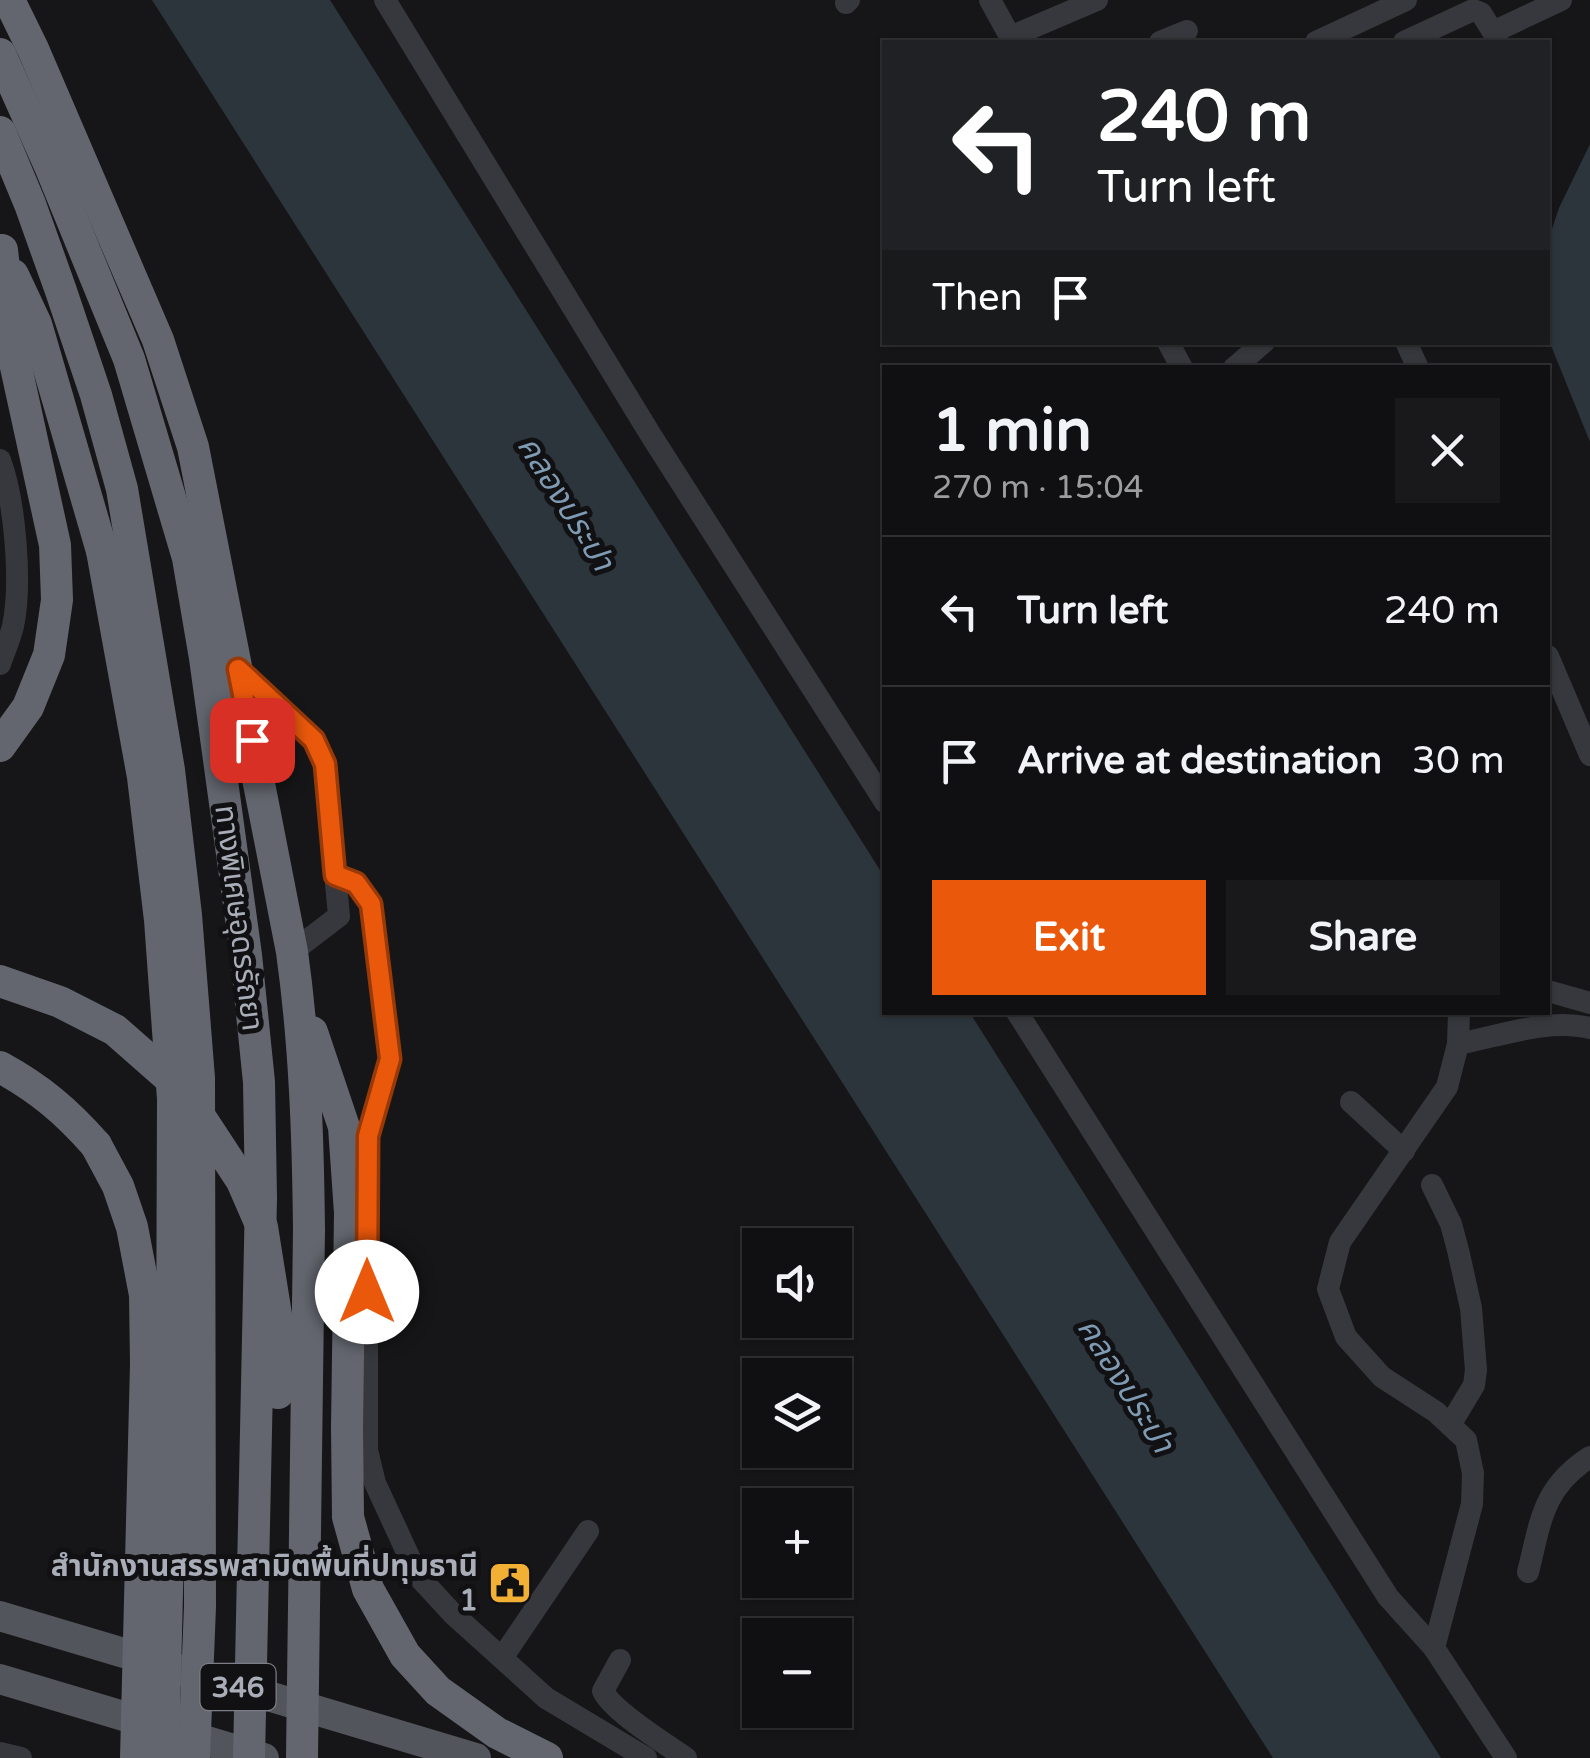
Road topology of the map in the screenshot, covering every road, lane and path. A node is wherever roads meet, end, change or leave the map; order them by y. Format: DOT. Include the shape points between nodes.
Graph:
graph roads {
  1 [pos="9,0"];
  2 [pos="385,0"];
  3 [pos="990,0"];
  4 [pos="1097,0"];
  5 [pos="1406,0"];
  6 [pos="1561,0"];
  7 [pos="1188,31"];
  8 [pos="1496,37"];
  9 [pos="1012,40"];
  10 [pos="1165,40"];
  11 [pos="1320,40"];
  12 [pos="1408,40"];
  13 [pos="0,54"];
  14 [pos="0,132"];
  15 [pos="1,248"];
  16 [pos="1261,345"];
  17 [pos="7,347"];
  18 [pos="1237,365"];
  19 [pos="0,460"];
  20 [pos="1550,660"];
  21 [pos="0,664"];
  22 [pos="238,669"];
  23 [pos="0,746"];
  24 [pos="1589,748"];
  25 [pos="882,797"];
  26 [pos="335,875"];
  27 [pos="292,952"];
  28 [pos="0,980"];
  29 [pos="1550,993"];
  30 [pos="298,996"];
  31 [pos="1590,1003"];
  32 [pos="1019,1015"];
  33 [pos="1459,1015"];
  34 [pos="1525,1021"];
  35 [pos="1590,1028"];
  36 [pos="1458,1044"];
  37 [pos="0,1067"];
  38 [pos="1351,1102"];
  39 [pos="1404,1152"];
  40 [pos="1432,1185"];
  41 [pos="1450,1425"];
  42 [pos="1590,1456"];
  43 [pos="588,1531"];
  44 [pos="1528,1572"];
  45 [pos="0,1616"];
  46 [pos="1434,1648"];
  47 [pos="502,1658"];
  48 [pos="620,1660"];
  49 [pos="0,1680"];
  50 [pos="0,1753"];
  51 [pos="21,1758"];
  52 [pos="136,1758"];
  53 [pos="163,1758"];
  54 [pos="194,1758"];
  55 [pos="248,1758"];
  56 [pos="266,1758"];
  57 [pos="302,1758"];
  58 [pos="476,1758"];
  59 [pos="547,1758"];
  60 [pos="646,1758"];
  61 [pos="686,1758"];
  62 [pos="1506,1758"];
  1 -- 22 [label="highway" via="158,340 192,446"];
  2 -- 25 [label="street"];
  3 -- 9 [label="street"];
  4 -- 9 [label="street"];
  5 -- 11 [label="street"];
  6 -- 8 [label="street"];
  7 -- 10 [label="street"];
  8 -- 12 [label="street" via="1474,10"];
  13 -- 55 [label="highway, ทางพิเศษอุดรรัถยา, bridge" via="129,360 188,558 206,658 258,1082"];
  14 -- 54 [label="highway, ทางพิเศษอุดรรัถยา, bridge" via="67,308 122,488 174,806 199,1078"];
  15 -- 17 [label="highway"];
  15 -- 53 [label="highway, bridge" via="36,324 102,551 160,920 174,1099"];
  16 -- 18 [label="street"];
  17 -- 23 [label="highway" via="54,545 56,600 49,655 28,707"];
  19 -- 21 [label="street" via="18,569 13,627"];
  20 -- 24 [label="street"];
  22 -- 26 [label="street" via="314,740 325,764"];
  22 -- 27 [label="highway"];
  26 -- 27 [label="street" via="339,916"];
  26 -- 47 [label="street" via="356,883 371,904 390,1059 368,1136 367,1450 418,1576"];
  27 -- 30 [label="highway"];
  28 -- 56 [label="highway" via="116,1030 181,1088 242,1181 262,1226 277,1321 278,1393"];
  29 -- 31 [label="street"];
  30 -- 57 [label="highway, bridge" via="309,1230"];
  30 -- 59 [label="highway" via="344,1127 350,1213 348,1517 368,1590 405,1654 438,1691"];
  32 -- 46 [label="street" via="1388,1597"];
  33 -- 36 [label="street"];
  34 -- 35 [label="street"];
  34 -- 36 [label="street"];
  36 -- 39 [label="street" via="1447,1087"];
  37 -- 52 [label="highway, bridge" via="66,1112 96,1145 132,1227 145,1295 146,1364"];
  38 -- 39 [label="street"];
  39 -- 41 [label="street" via="1340,1242 1328,1289 1346,1336 1382,1377"];
  40 -- 41 [label="street" via="1458,1250 1476,1370"];
  41 -- 46 [label="street" via="1466,1440 1472,1504"];
  42 -- 44 [label="street" via="1572,1468 1544,1506"];
  43 -- 47 [label="street"];
  45 -- 58 [label="main road, 346"];
  46 -- 62 [label="street"];
  47 -- 60 [label="street" via="546,1698"];
  48 -- 61 [label="street" via="604,1696"];
  49 -- 56 [label="main road, 346"];
  50 -- 51 [label="street"];
}
